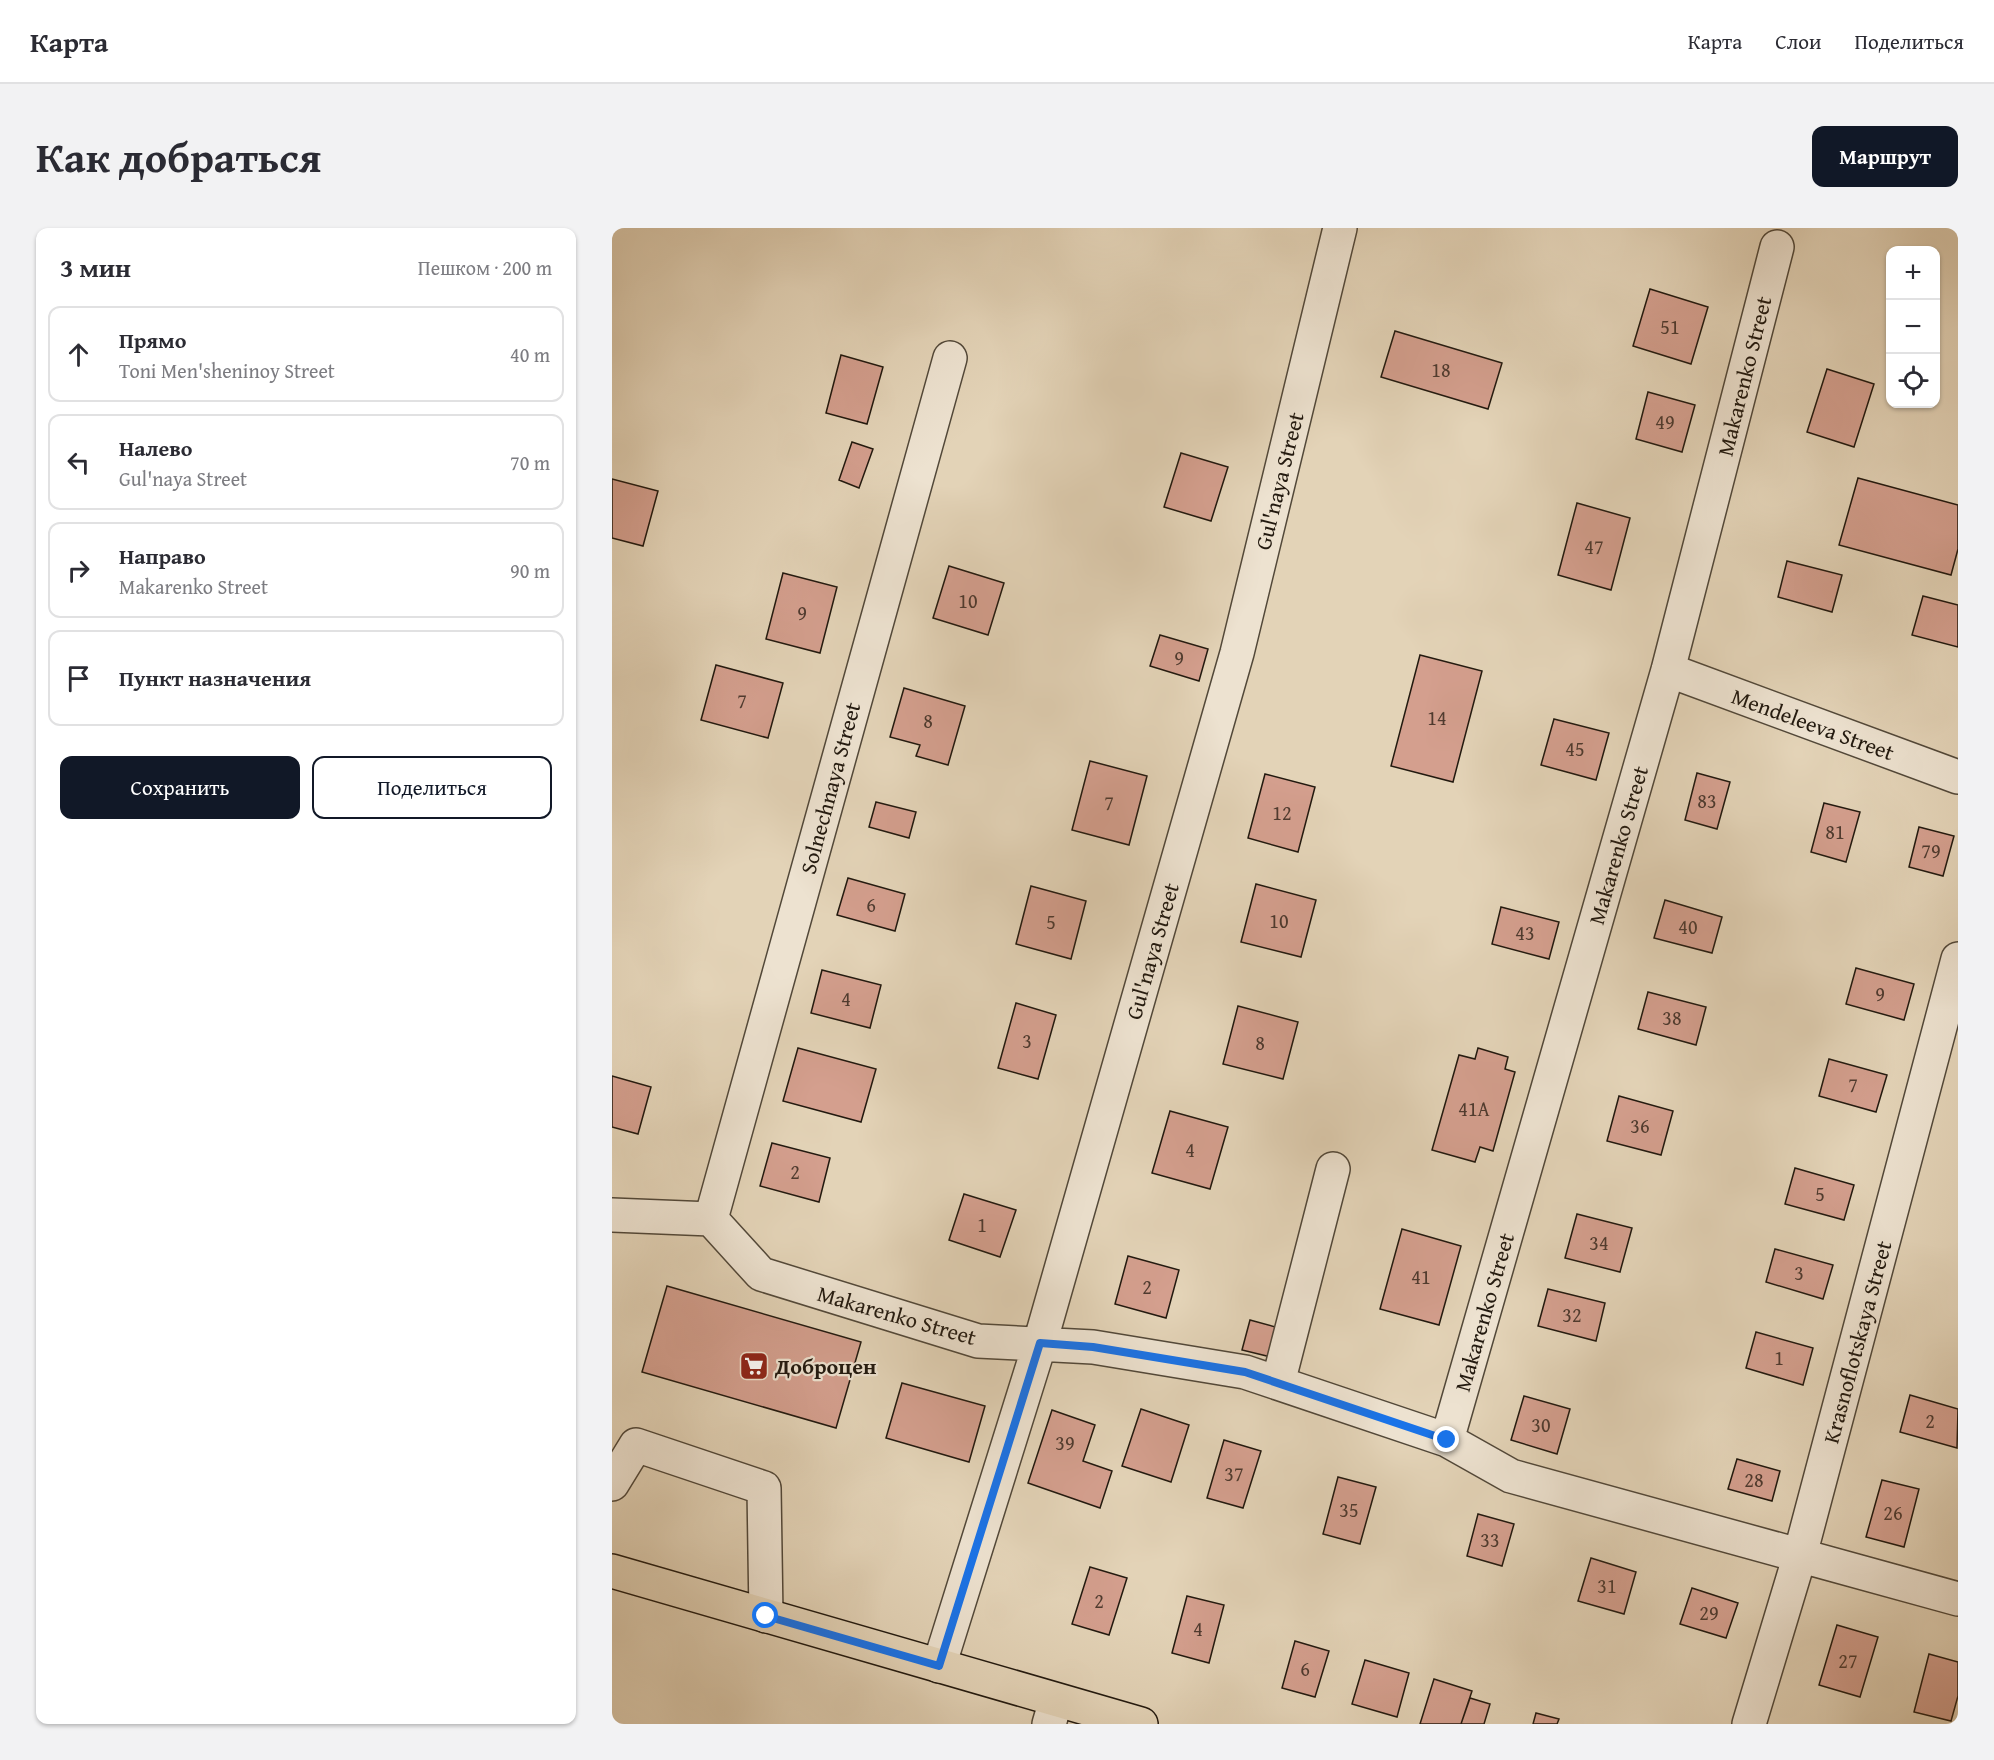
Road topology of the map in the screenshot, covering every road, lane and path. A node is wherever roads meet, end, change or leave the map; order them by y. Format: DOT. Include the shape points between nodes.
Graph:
graph roads {
  1 [pos="1340,228"];
  2 [pos="1777,247"];
  3 [pos="950,358"];
  4 [pos="1668,670"];
  5 [pos="1958,777"];
  6 [pos="1958,959"];
  7 [pos="1333,1169"];
  8 [pos="612,1215"];
  9 [pos="711,1219"];
  10 [pos="1040,1343"];
  11 [pos="1278,1383"];
  12 [pos="1447,1440"];
  13 [pos="612,1484"];
  14 [pos="1800,1555"];
  15 [pos="612,1571"];
  16 [pos="1958,1599"];
  17 [pos="766,1616"];
  18 [pos="939,1666"];
  19 [pos="1053,1712"];
  20 [pos="1142,1724"];
  21 [pos="1749,1724"];
  1 -- 10 [label="street, Gul'naya Street" via="1237,653"];
  2 -- 4 [label="street, Makarenko Street"];
  3 -- 9 [label="street, Solnechnaya Street"];
  4 -- 5 [label="street, Mendeleeva Street"];
  4 -- 12 [label="street, Makarenko Street"];
  6 -- 14 [label="street, Krasnoflotskaya Street"];
  7 -- 11 [label="street"];
  8 -- 9 [label="street"];
  9 -- 10 [label="street, Makarenko Street" via="761,1274 978,1341"];
  10 -- 11 [label="street, Makarenko Street" via="1093,1347 1245,1372"];
  10 -- 18 [label="street, Gul'naya Street"];
  11 -- 12 [label="street, Makarenko Street"];
  12 -- 14 [label="street, Makarenko Street" via="1511,1476"];
  13 -- 17 [label="street" via="636,1445 764,1488"];
  14 -- 16 [label="street, Makarenko Street"];
  14 -- 21 [label="street, Krasnoflotskaya Street"];
  15 -- 17 [label="main road"];
  17 -- 18 [label="main road"];
  18 -- 19 [label="main road"];
  19 -- 20 [label="main road"];
}
